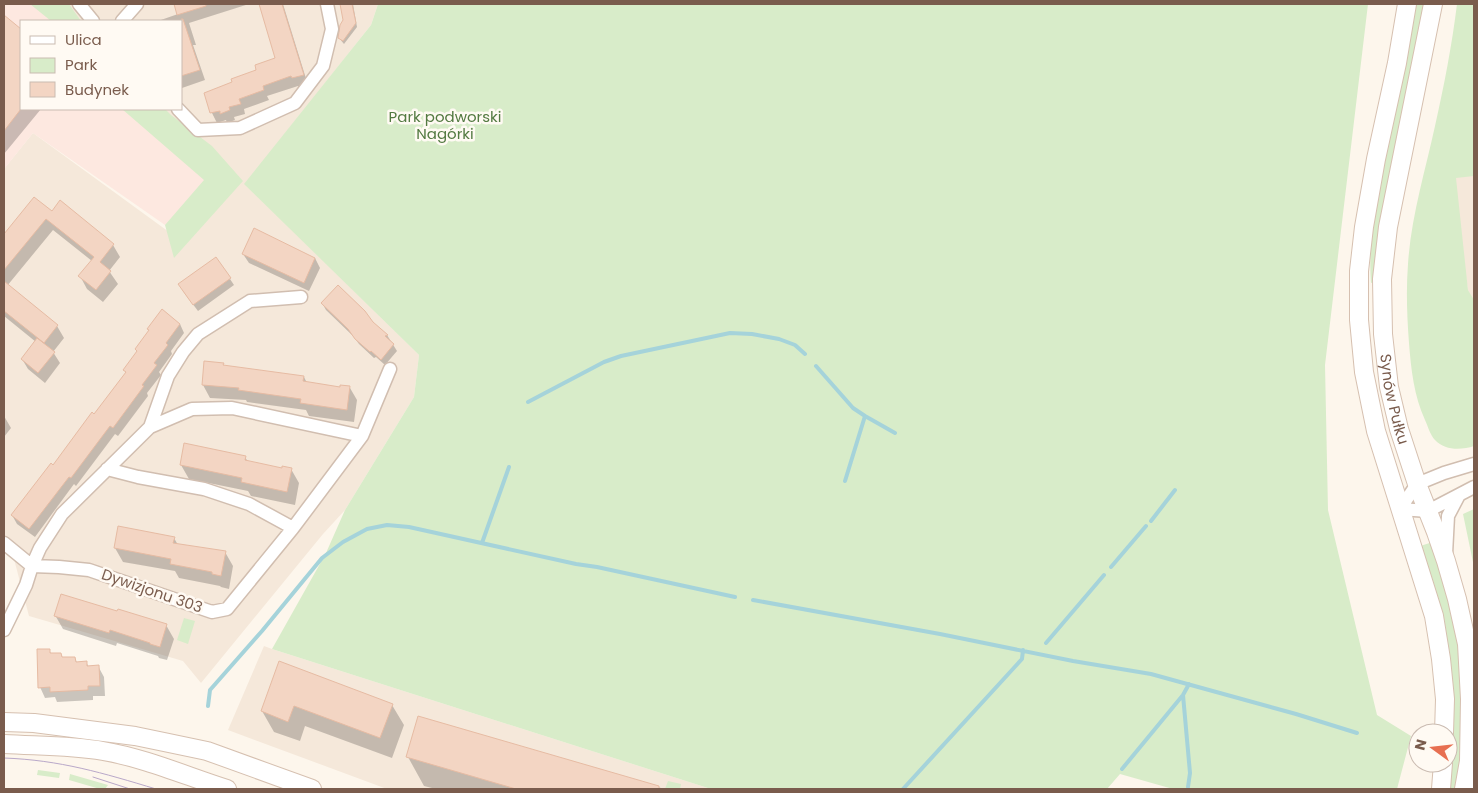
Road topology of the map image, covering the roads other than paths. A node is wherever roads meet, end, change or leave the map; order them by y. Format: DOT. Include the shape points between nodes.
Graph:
graph roads {
  1 [pos="79,4"];
  2 [pos="137,4"];
  3 [pos="327,4"];
  4 [pos="1407,4"];
  5 [pos="1433,4"];
  6 [pos="127,19"];
  7 [pos="92,20"];
  8 [pos="179,110"];
  9 [pos="301,297"];
  10 [pos="390,368"];
  11 [pos="150,427"];
  12 [pos="362,436"];
  13 [pos="1474,464"];
  14 [pos="108,470"];
  15 [pos="1417,484"];
  16 [pos="1474,487"];
  17 [pos="1459,495"];
  18 [pos="1400,509"];
  19 [pos="1428,511"];
  20 [pos="292,528"];
  21 [pos="4,543"];
  22 [pos="1446,561"];
  23 [pos="32,566"];
  24 [pos="4,630"];
  25 [pos="4,722"];
  26 [pos="1444,723"];
  27 [pos="4,744"];
  28 [pos="1442,773"];
  29 [pos="227,789"];
  30 [pos="312,789"];
  31 [pos="1441,789"];
  32 [pos="1464,789"];
  1 -- 7 [label="street"];
  2 -- 6 [label="street"];
  3 -- 8 [label="street" via="332,29 324,66 295,103 240,128 198,130"];
  4 -- 18 [label="main road, Synów Pułku" via="1376,158 1358,271 1364,372 1376,431"];
  5 -- 15 [label="main road, Synów Pułku" via="1388,227 1382,279 1383,334 1389,387"];
  9 -- 11 [label="street" via="250,302 198,334 168,376"];
  10 -- 12 [label="street, Dywizjonu 303"];
  11 -- 12 [label="street" via="192,409 232,408"];
  11 -- 14 [label="street"];
  12 -- 20 [label="street, Dywizjonu 303"];
  13 -- 15 [label="street"];
  14 -- 20 [label="street" via="204,489 249,504"];
  14 -- 23 [label="street" via="62,514"];
  15 -- 18 [label="street"];
  15 -- 19 [label="main road, Synów Pułku"];
  16 -- 17 [label="street"];
  17 -- 19 [label="street"];
  17 -- 22 [label="street" via="1448,516"];
  18 -- 19 [label="street"];
  18 -- 26 [label="main road, Synów Pułku" via="1434,616 1442,667"];
  19 -- 22 [label="main road, Synów Pułku"];
  20 -- 23 [label="street, Dywizjonu 303" via="227,609 212,612 89,570"];
  21 -- 23 [label="street"];
  22 -- 32 [label="main road, Synów Pułku" via="1466,644 1470,698 1469,761"];
  23 -- 24 [label="street"];
  25 -- 30 [label="main road" via="135,736 207,751"];
  27 -- 29 [label="main road" via="103,751"];
  28 -- 31 [label="main road"];
}
